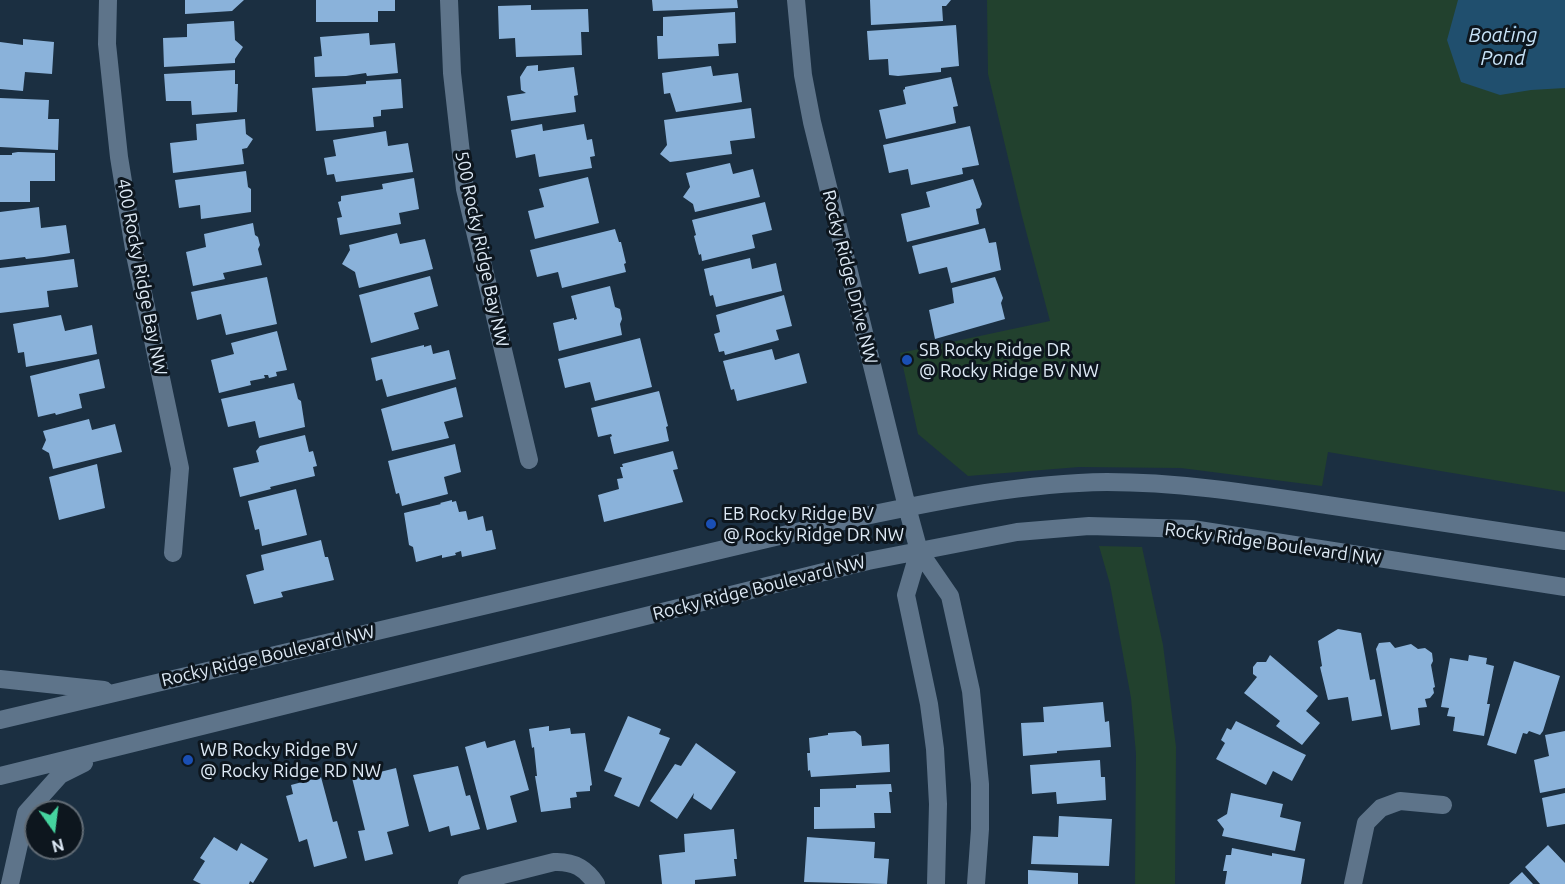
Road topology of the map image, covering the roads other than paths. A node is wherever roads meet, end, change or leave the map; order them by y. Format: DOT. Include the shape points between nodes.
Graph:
graph roads {
  1 [pos="108,0"];
  2 [pos="449,0"];
  3 [pos="796,0"];
  4 [pos="529,460"];
  5 [pos="907,507"];
  6 [pos="1565,541"];
  7 [pos="919,550"];
  8 [pos="173,554"];
  9 [pos="1565,587"];
  10 [pos="0,679"];
  11 [pos="117,692"];
  12 [pos="0,720"];
  13 [pos="116,748"];
  14 [pos="0,776"];
  15 [pos="1443,805"];
  16 [pos="10,884"];
  17 [pos="467,884"];
  18 [pos="596,884"];
  19 [pos="936,884"];
  20 [pos="976,884"];
  21 [pos="1353,884"];
  1 -- 8 [label="street, 400 Rocky Ridge Bay NW" via="107,44 119,157 135,255 180,468"];
  2 -- 4 [label="street, 500 Rocky Ridge Bay NW" via="452,73 465,189"];
  3 -- 5 [label="street, Rocky Ridge Drive NW" via="812,122"];
  5 -- 6 [label="street, Rocky Ridge Boulevard NW" via="987,491 1047,485 1167,484 1226,489"];
  5 -- 7 [label="street, Rocky Ridge Drive NW"];
  5 -- 11 [label="street, Rocky Ridge Boulevard NW"];
  7 -- 9 [label="street, Rocky Ridge Boulevard NW" via="1017,532 1089,526 1192,530"];
  7 -- 13 [label="street, Rocky Ridge Boulevard NW"];
  7 -- 19 [label="street" via="906,596 935,748"];
  7 -- 20 [label="street, Rocky Ridge Drive NW" via="950,596 971,691 980,784"];
  10 -- 11 [label="street"];
  11 -- 12 [label="street, Rocky Ridge Boulevard NW"];
  13 -- 14 [label="street, Rocky Ridge Boulevard NW"];
  13 -- 16 [label="street" via="60,775 26,813"];
  15 -- 21 [label="street" via="1400,801 1381,808 1366,823"];
  17 -- 18 [label="street" via="563,861 583,868"];
}
